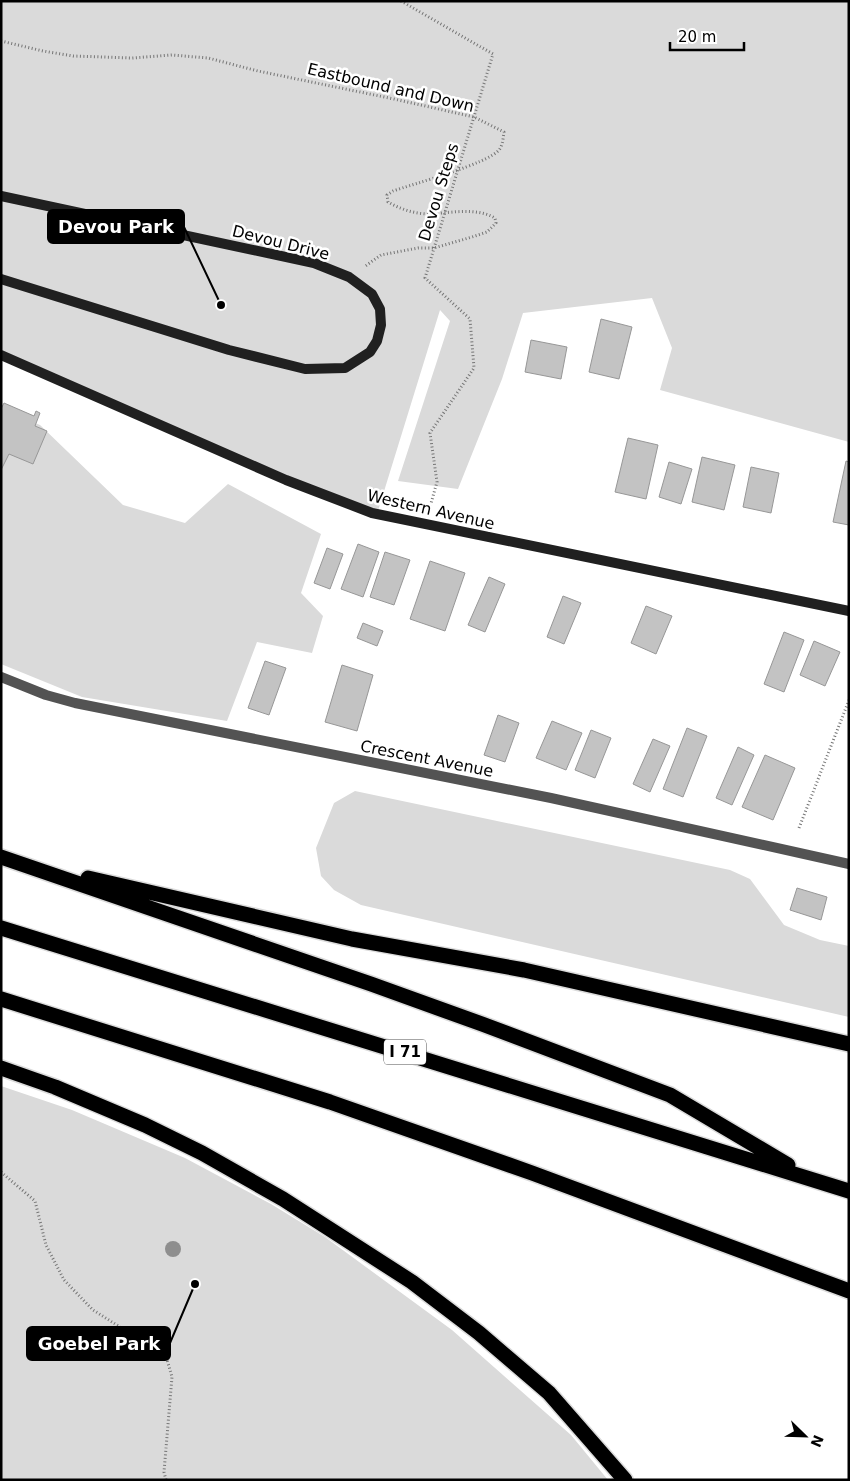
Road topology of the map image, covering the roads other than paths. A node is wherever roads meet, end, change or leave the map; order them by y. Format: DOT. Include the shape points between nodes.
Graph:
graph roads {
  1 [pos="1,196"];
  2 [pos="1,279"];
  3 [pos="1,355"];
  4 [pos="849,611"];
  5 [pos="1,677"];
  6 [pos="2,858"];
  7 [pos="849,864"];
  8 [pos="1,928"];
  9 [pos="1,999"];
  10 [pos="849,1044"];
  11 [pos="1,1068"];
  12 [pos="809,1177"];
  13 [pos="849,1191"];
  14 [pos="849,1291"];
  15 [pos="625,1480"];
  1 -- 2 [label="street, Devou Drive" via="314,263 349,277 372,294 380,310 382,325 370,352 344,368 305,369 228,350"];
  3 -- 4 [label="street, Western Avenue" via="286,480 372,513"];
  5 -- 7 [label="street, Crescent Avenue" via="75,703 551,798"];
  6 -- 10 [label="highway" via="352,939 524,970"];
  6 -- 12 [label="highway" via="398,994 670,1094"];
  8 -- 12 [label="highway, I 71"];
  9 -- 14 [label="highway" via="340,1105 532,1172"];
  11 -- 15 [label="highway" via="64,1091 202,1153 283,1199 412,1282 479,1333 549,1394"];
  12 -- 13 [label="highway, I 71"];
}
